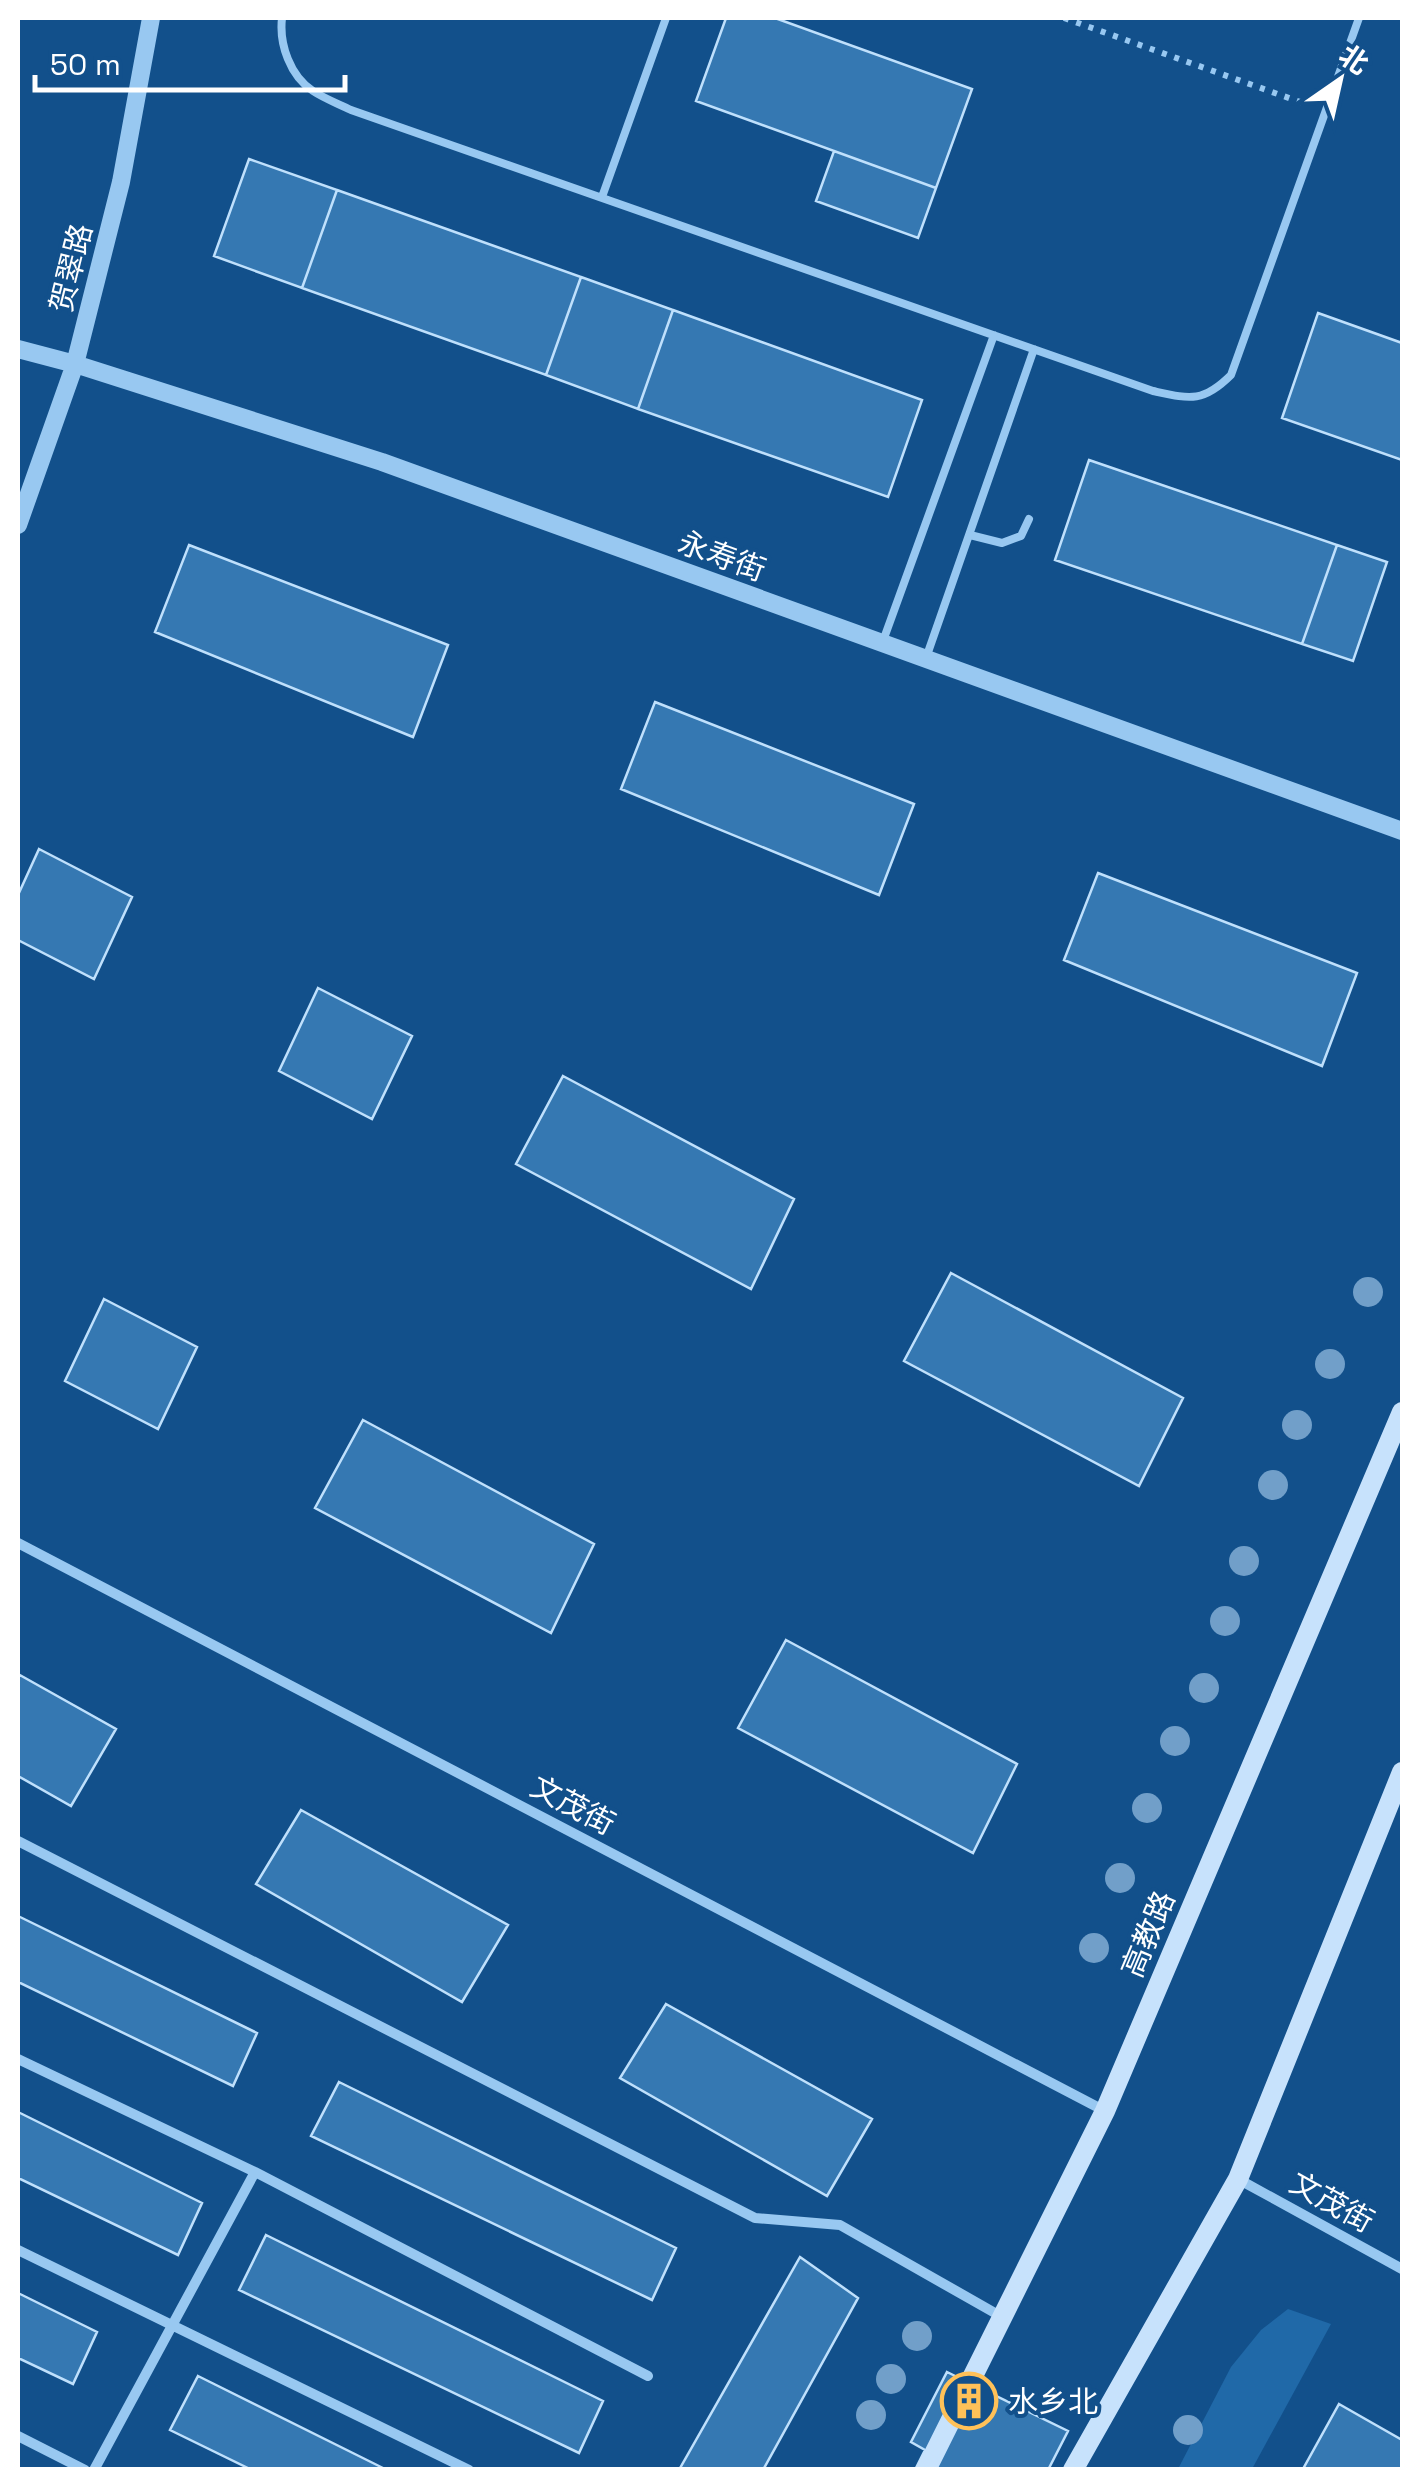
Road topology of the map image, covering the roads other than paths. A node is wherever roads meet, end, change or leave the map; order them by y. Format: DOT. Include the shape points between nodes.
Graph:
graph roads {
  1 [pos="150,18"];
  2 [pos="282,18"];
  3 [pos="666,18"];
  4 [pos="1359,18"];
  5 [pos="602,197"];
  6 [pos="994,335"];
  7 [pos="18,348"];
  8 [pos="1034,349"];
  9 [pos="75,364"];
  10 [pos="1029,520"];
  11 [pos="18,525"];
  12 [pos="970,535"];
  13 [pos="883,643"];
  14 [pos="926,658"];
  15 [pos="1402,831"];
  16 [pos="1402,1412"];
  17 [pos="18,1543"];
  18 [pos="1402,1772"];
  19 [pos="18,1841"];
  20 [pos="18,2059"];
  21 [pos="1105,2111"];
  22 [pos="256,2172"];
  23 [pos="1238,2179"];
  24 [pos="18,2250"];
  25 [pos="1402,2268"];
  26 [pos="1003,2318"];
  27 [pos="172,2326"];
  28 [pos="648,2376"];
  29 [pos="18,2436"];
  30 [pos="86,2470"];
  31 [pos="94,2470"];
  32 [pos="470,2470"];
  33 [pos="926,2470"];
  34 [pos="1073,2470"];
  1 -- 9 [label="street, 贺翠路" via="121,182"];
  2 -- 5 [label="lane" via="288,64 310,90"];
  3 -- 5 [label="lane"];
  4 -- 8 [label="lane" via="1231,375 1214,392 1175,396"];
  5 -- 6 [label="lane"];
  6 -- 8 [label="lane"];
  6 -- 13 [label="lane"];
  7 -- 9 [label="street, 永寿街"];
  8 -- 12 [label="lane"];
  9 -- 11 [label="street, 贺翠路"];
  9 -- 13 [label="street, 永寿街" via="382,462"];
  10 -- 12 [label="lane" via="1022,536 1002,543"];
  12 -- 14 [label="lane"];
  13 -- 14 [label="street, 永寿街"];
  14 -- 15 [label="street, 永寿街"];
  16 -- 21 [label="main road, 高教路"];
  17 -- 21 [label="street, 文茂街"];
  18 -- 23 [label="main road"];
  19 -- 26 [label="street" via="755,2218 840,2225"];
  20 -- 22 [label="street"];
  21 -- 26 [label="main road, 高教路"];
  22 -- 27 [label="street"];
  22 -- 28 [label="street"];
  23 -- 25 [label="street, 文茂街"];
  23 -- 34 [label="main road"];
  24 -- 27 [label="street"];
  26 -- 33 [label="main road, 高教路"];
  27 -- 31 [label="street"];
  27 -- 32 [label="street"];
  29 -- 30 [label="street"];
}
